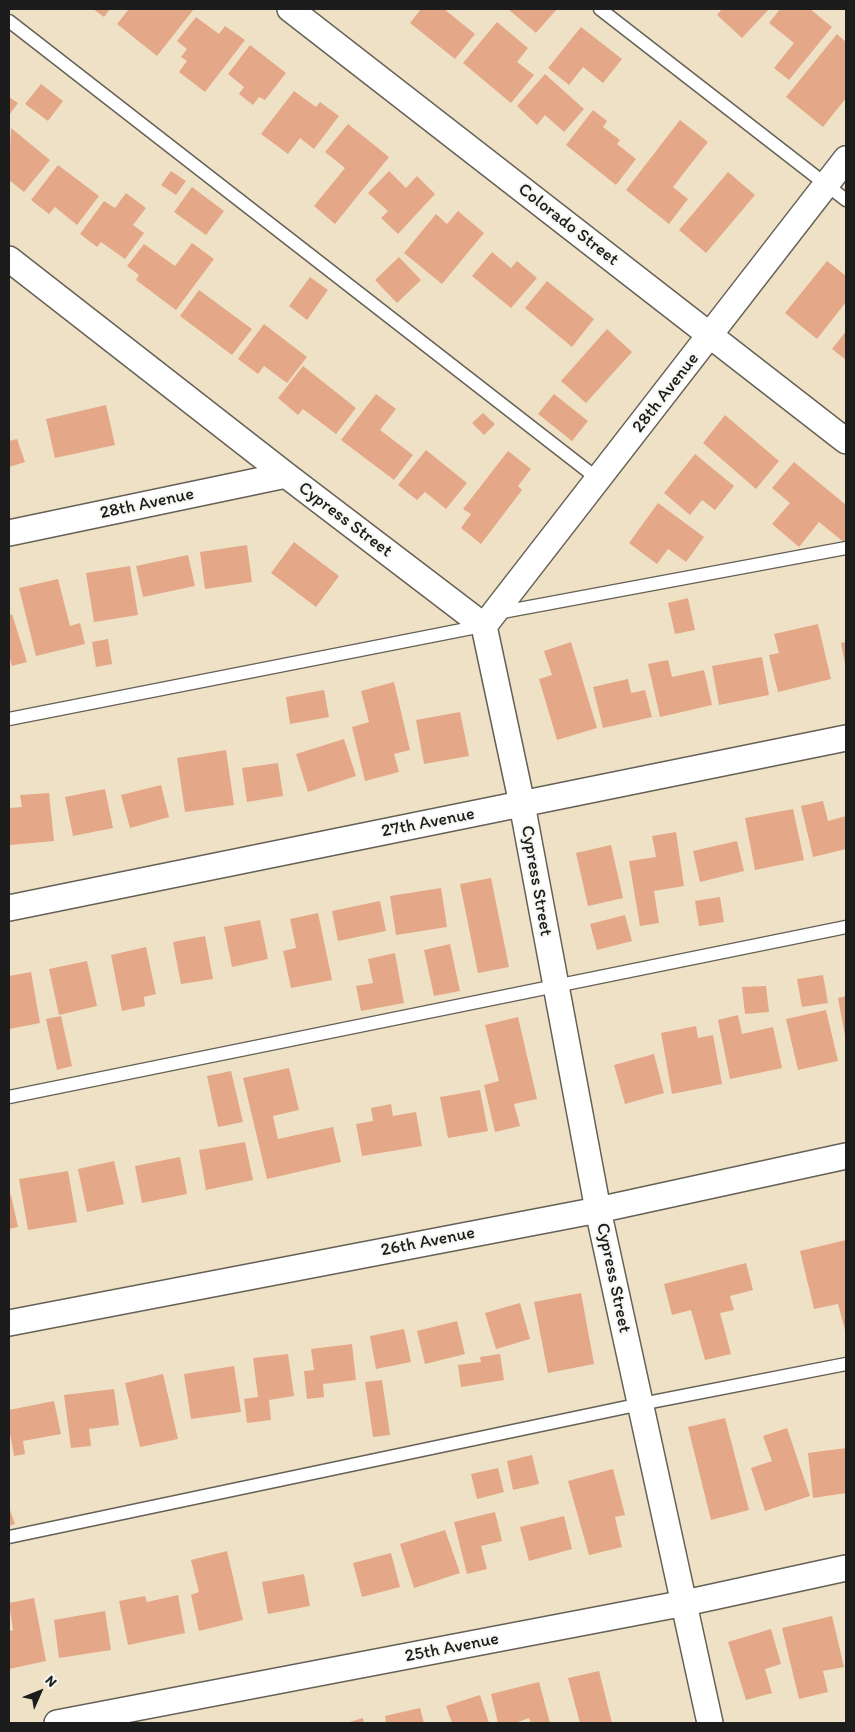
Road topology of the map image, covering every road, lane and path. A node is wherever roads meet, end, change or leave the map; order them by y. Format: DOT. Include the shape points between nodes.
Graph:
graph roads {
  1 [pos="290,9"];
  2 [pos="600,9"];
  3 [pos="9,21"];
  4 [pos="846,159"];
  5 [pos="826,185"];
  6 [pos="846,200"];
  7 [pos="11,266"];
  8 [pos="711,336"];
  9 [pos="846,441"];
  10 [pos="286,475"];
  11 [pos="598,479"];
  12 [pos="9,533"];
  13 [pos="846,548"];
  14 [pos="490,620"];
  15 [pos="9,719"];
  16 [pos="846,738"];
  17 [pos="522,804"];
  18 [pos="9,908"];
  19 [pos="846,927"];
  20 [pos="554,985"];
  21 [pos="9,1097"];
  22 [pos="846,1156"];
  23 [pos="598,1210"];
  24 [pos="9,1323"];
  25 [pos="846,1364"];
  26 [pos="641,1404"];
  27 [pos="9,1537"];
  28 [pos="846,1568"];
  29 [pos="685,1603"];
  30 [pos="57,1723"];
  31 [pos="710,1723"];
  1 -- 8 [label="street, Colorado Street"];
  2 -- 5 [label="lane"];
  3 -- 11 [label="lane"];
  4 -- 5 [label="street, 28th Avenue"];
  5 -- 6 [label="lane"];
  5 -- 8 [label="street, 28th Avenue"];
  7 -- 10 [label="street, Cypress Street"];
  8 -- 9 [label="street, Colorado Street"];
  8 -- 11 [label="street, 28th Avenue"];
  10 -- 12 [label="street, 28th Avenue"];
  10 -- 14 [label="street, Cypress Street"];
  11 -- 14 [label="street, 28th Avenue"];
  13 -- 14 [label="lane"];
  14 -- 15 [label="lane"];
  14 -- 17 [label="street, Cypress Street"];
  16 -- 17 [label="street, 27th Avenue"];
  17 -- 18 [label="street, 27th Avenue"];
  17 -- 20 [label="street, Cypress Street"];
  19 -- 20 [label="lane"];
  20 -- 21 [label="lane"];
  20 -- 23 [label="street, Cypress Street"];
  22 -- 23 [label="street, 26th Avenue"];
  23 -- 24 [label="street, 26th Avenue"];
  23 -- 26 [label="street, Cypress Street"];
  25 -- 26 [label="lane"];
  26 -- 27 [label="lane"];
  26 -- 29 [label="street, Cypress Street"];
  28 -- 29 [label="street, 25th Avenue"];
  29 -- 30 [label="street, 25th Avenue"];
  29 -- 31 [label="street, Cypress Street"];
}
